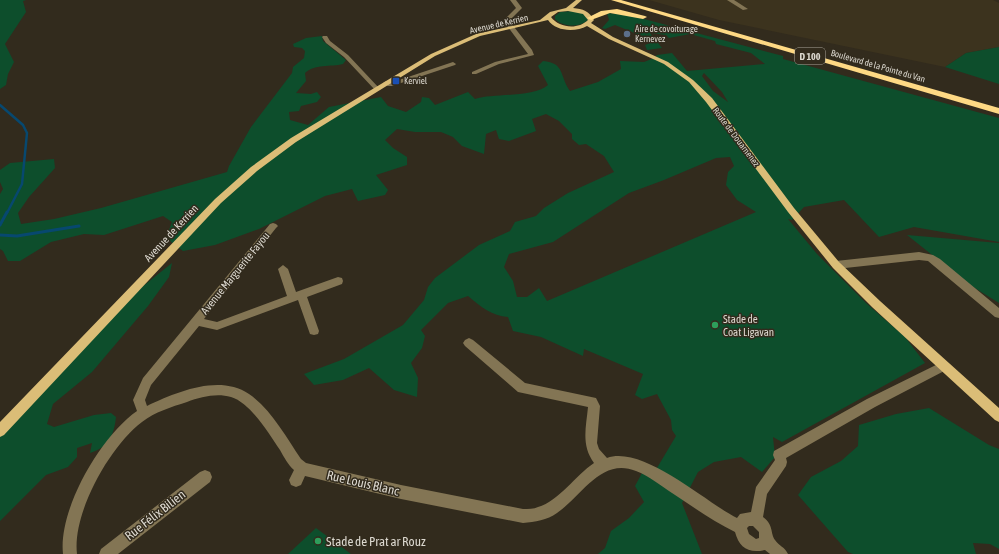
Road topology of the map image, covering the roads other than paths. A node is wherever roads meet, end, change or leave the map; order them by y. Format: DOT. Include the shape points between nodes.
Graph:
graph roads {
  1 [pos="513,0"];
  2 [pos="579,0"];
  3 [pos="583,0"];
  4 [pos="614,0"];
  5 [pos="627,0"];
  6 [pos="730,0"];
  7 [pos="568,9"];
  8 [pos="745,10"];
  9 [pos="584,12"];
  10 [pos="549,18"];
  11 [pos="589,21"];
  12 [pos="554,24"];
  13 [pos="511,28"];
  14 [pos="578,28"];
  15 [pos="325,37"];
  16 [pos="612,38"];
  17 [pos="825,61"];
  18 [pos="453,64"];
  19 [pos="474,73"];
  20 [pos="386,83"];
  21 [pos="377,89"];
  22 [pos="999,103"];
  23 [pos="999,111"];
  24 [pos="273,226"];
  25 [pos="836,265"];
  26 [pos="283,269"];
  27 [pos="338,281"];
  28 [pos="297,296"];
  29 [pos="999,314"];
  30 [pos="196,321"];
  31 [pos="314,331"];
  32 [pos="469,343"];
  33 [pos="944,366"];
  34 [pos="144,413"];
  35 [pos="999,416"];
  36 [pos="0,431"];
  37 [pos="603,464"];
  38 [pos="205,477"];
  39 [pos="756,520"];
  40 [pos="740,527"];
  41 [pos="766,542"];
  42 [pos="750,549"];
  43 [pos="70,554"];
  44 [pos="106,554"];
  45 [pos="781,554"];
  1 -- 13 [label="street" via="519,8 508,19"];
  2 -- 7 [label="main road"];
  3 -- 9 [label="main road"];
  4 -- 17 [label="highway, Boulevard de la Pointe du Van / D 100"];
  5 -- 22 [label="highway, Boulevard de la Pointe du Van / D 100"];
  6 -- 8 [label="street"];
  7 -- 9 [label="main road"];
  7 -- 10 [label="main road, Avenue de Kerrien" via="553,13"];
  9 -- 11 [label="main road, Route de Douarnenez"];
  10 -- 12 [label="main road"];
  10 -- 13 [label="main road, Avenue de Kerrien"];
  11 -- 14 [label="main road"];
  11 -- 16 [label="main road, Route de Douarnenez"];
  11 -- 17 [label="highway" via="602,12 623,12"];
  12 -- 13 [label="main road, Avenue de Kerrien"];
  12 -- 14 [label="main road, Avenue de Kerrien" via="565,28"];
  13 -- 19 [label="street" via="531,55 497,63"];
  13 -- 20 [label="main road, Avenue de Kerrien" via="450,47"];
  14 -- 16 [label="main road, Route de Douarnenez"];
  15 -- 21 [label="street"];
  16 -- 25 [label="main road, Route de Douarnenez" via="666,63 700,90"];
  17 -- 23 [label="highway, Boulevard de la Pointe du Van / D 100"];
  18 -- 20 [label="street, Avenue de Kerrien" via="390,85"];
  20 -- 21 [label="main road, Avenue de Kerrien"];
  21 -- 36 [label="main road, Avenue de Kerrien" via="312,129 237,182"];
  24 -- 30 [label="street, Avenue Marguerite Fayou"];
  25 -- 29 [label="street" via="927,257 937,262"];
  25 -- 33 [label="main road, Route de Douarnenez"];
  26 -- 28 [label="street"];
  27 -- 28 [label="street, Avenue Marguerite Fayou"];
  28 -- 30 [label="street, Avenue Marguerite Fayou" via="217,326"];
  28 -- 31 [label="street"];
  30 -- 34 [label="street, Avenue Marguerite Fayou" via="143,389 139,400"];
  32 -- 37 [label="street" via="522,388 592,402 594,406 591,443"];
  33 -- 35 [label="main road, Route de Douarnenez"];
  33 -- 39 [label="street" via="871,403 780,458 761,492"];
  34 -- 37 [label="street, Rue Louis Blanc" via="209,390 234,392 247,398 255,406 296,463 299,474 523,516 535,517 547,512"];
  34 -- 43 [label="street" via="112,446 81,499 70,531"];
  37 -- 40 [label="street" via="635,464 720,518"];
  38 -- 44 [label="street, Rue Félix Bilien"];
  39 -- 40 [label="street" via="745,519"];
  39 -- 41 [label="street" via="766,530"];
  40 -- 42 [label="street"];
  41 -- 42 [label="street"];
  41 -- 45 [label="street"];
}
